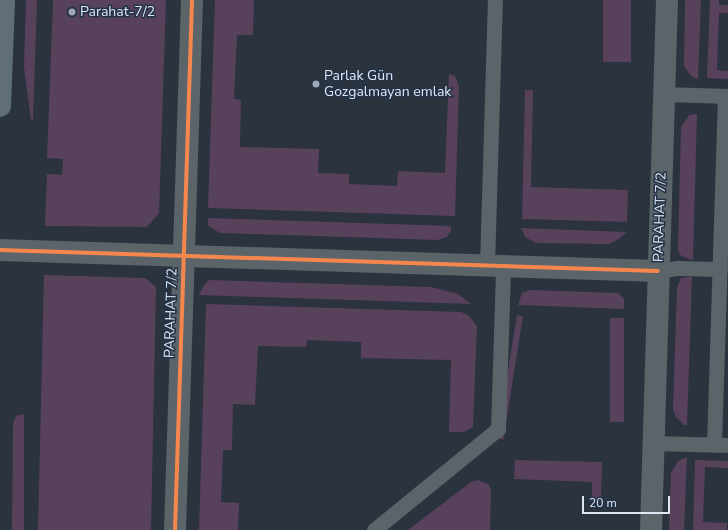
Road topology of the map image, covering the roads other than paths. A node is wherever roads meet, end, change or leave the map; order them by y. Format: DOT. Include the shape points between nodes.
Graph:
graph roads {
  1 [pos="4,0"];
  2 [pos="192,0"];
  3 [pos="495,0"];
  4 [pos="666,0"];
  5 [pos="664,94"];
  6 [pos="726,96"];
  7 [pos="0,106"];
  8 [pos="0,250"];
  9 [pos="184,256"];
  10 [pos="495,266"];
  11 [pos="720,269"];
  12 [pos="658,271"];
  13 [pos="654,442"];
  14 [pos="721,445"];
  15 [pos="175,530"];
  16 [pos="374,530"];
  17 [pos="651,530"];
  1 -- 7 [label="main road"];
  2 -- 9 [label="street, PARAHAT 7/2"];
  3 -- 10 [label="lane"];
  4 -- 5 [label="street, PARAHAT 7/2"];
  5 -- 6 [label="lane"];
  5 -- 12 [label="street, PARAHAT 7/2"];
  6 -- 11 [label="lane"];
  8 -- 9 [label="street"];
  9 -- 10 [label="street"];
  9 -- 15 [label="street, PARAHAT 7/2"];
  10 -- 12 [label="street"];
  10 -- 16 [label="lane" via="498,429"];
  11 -- 12 [label="lane" via="678,268"];
  11 -- 14 [label="lane"];
  12 -- 13 [label="street, PARAHAT 7/2"];
  13 -- 14 [label="lane"];
  13 -- 17 [label="street, PARAHAT 7/2"];
}
